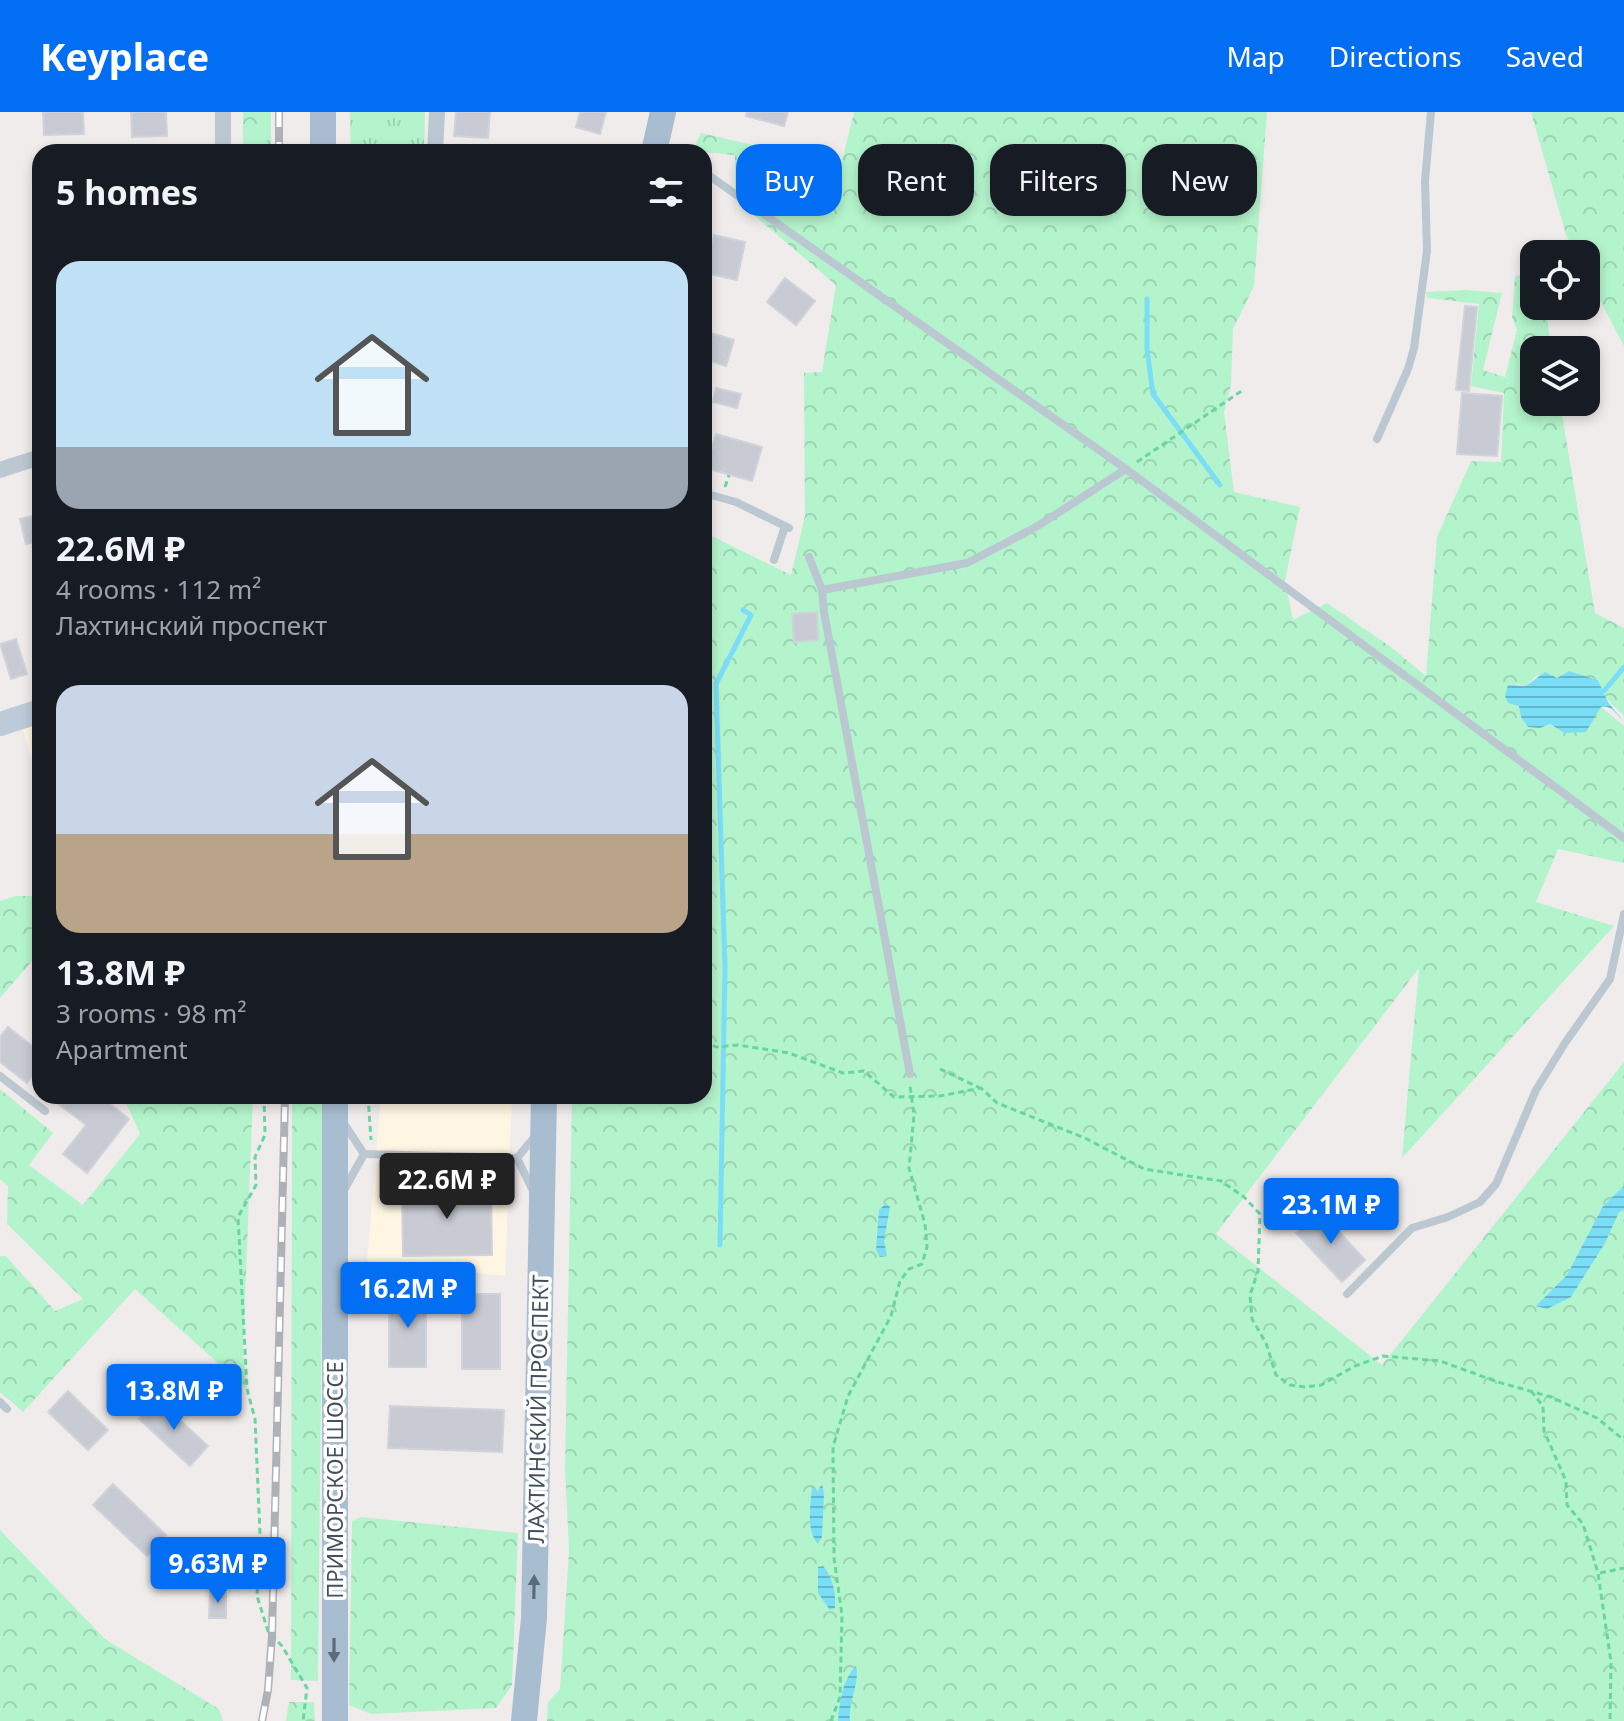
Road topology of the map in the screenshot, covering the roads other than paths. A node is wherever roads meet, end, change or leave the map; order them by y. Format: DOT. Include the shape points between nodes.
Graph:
graph roads {
  1 [pos="223,112"];
  2 [pos="323,112"];
  3 [pos="437,112"];
  4 [pos="663,112"];
  5 [pos="1431,112"];
  6 [pos="223,144"];
  7 [pos="323,144"];
  8 [pos="435,144"];
  9 [pos="658,144"];
  10 [pos="712,178"];
  11 [pos="1377,439"];
  12 [pos="32,460"];
  13 [pos="1126,469"];
  14 [pos="0,470"];
  15 [pos="712,495"];
  16 [pos="809,557"];
  17 [pos="774,560"];
  18 [pos="822,590"];
  19 [pos="32,714"];
  20 [pos="0,724"];
  21 [pos="1624,838"];
  22 [pos="1624,914"];
  23 [pos="910,1074"];
  24 [pos="0,1076"];
  25 [pos="32,1101"];
  26 [pos="36,1104"];
  27 [pos="336,1104"];
  28 [pos="544,1104"];
  29 [pos="45,1111"];
  30 [pos="543,1127"];
  31 [pos="368,1154"];
  32 [pos="517,1158"];
  33 [pos="336,1204"];
  34 [pos="542,1209"];
  35 [pos="1347,1294"];
  36 [pos="533,1628"];
  37 [pos="337,1714"];
  38 [pos="514,1721"];
  39 [pos="524,1721"];
  1 -- 6 [label="street"];
  2 -- 7 [label="main road"];
  3 -- 8 [label="street"];
  4 -- 9 [label="main road"];
  5 -- 11 [label="lane" via="1425,181 1427,251 1414,348"];
  10 -- 13 [label="lane"];
  12 -- 14 [label="street"];
  13 -- 18 [label="lane" via="1036,527 967,563"];
  13 -- 21 [label="lane"];
  15 -- 17 [label="lane" via="787,527"];
  16 -- 18 [label="lane"];
  18 -- 23 [label="lane"];
  19 -- 20 [label="main road"];
  22 -- 35 [label="lane" via="1610,979 1536,1090 1496,1184 1480,1202 1412,1228"];
  24 -- 25 [label="lane"];
  26 -- 29 [label="lane"];
  27 -- 31 [label="lane"];
  27 -- 33 [label="main road, ПРИМОРСКОЕ ШОССЕ"];
  28 -- 30 [label="main road, ЛАХТИНСКИЙ ПРОСПЕКТ"];
  30 -- 32 [label="lane"];
  30 -- 34 [label="main road, ЛАХТИНСКИЙ ПРОСПЕКТ"];
  31 -- 32 [label="lane"];
  31 -- 33 [label="lane"];
  32 -- 34 [label="lane"];
  33 -- 37 [label="main road, ПРИМОРСКОЕ ШОССЕ, one-way"];
  36 -- 34 [label="main road, ЛАХТИНСКИЙ ПРОСПЕКТ, one-way"];
  36 -- 38 [label="lane"];
  36 -- 39 [label="main road, ЛАХТИНСКИЙ ПРОСПЕКТ"];
}
